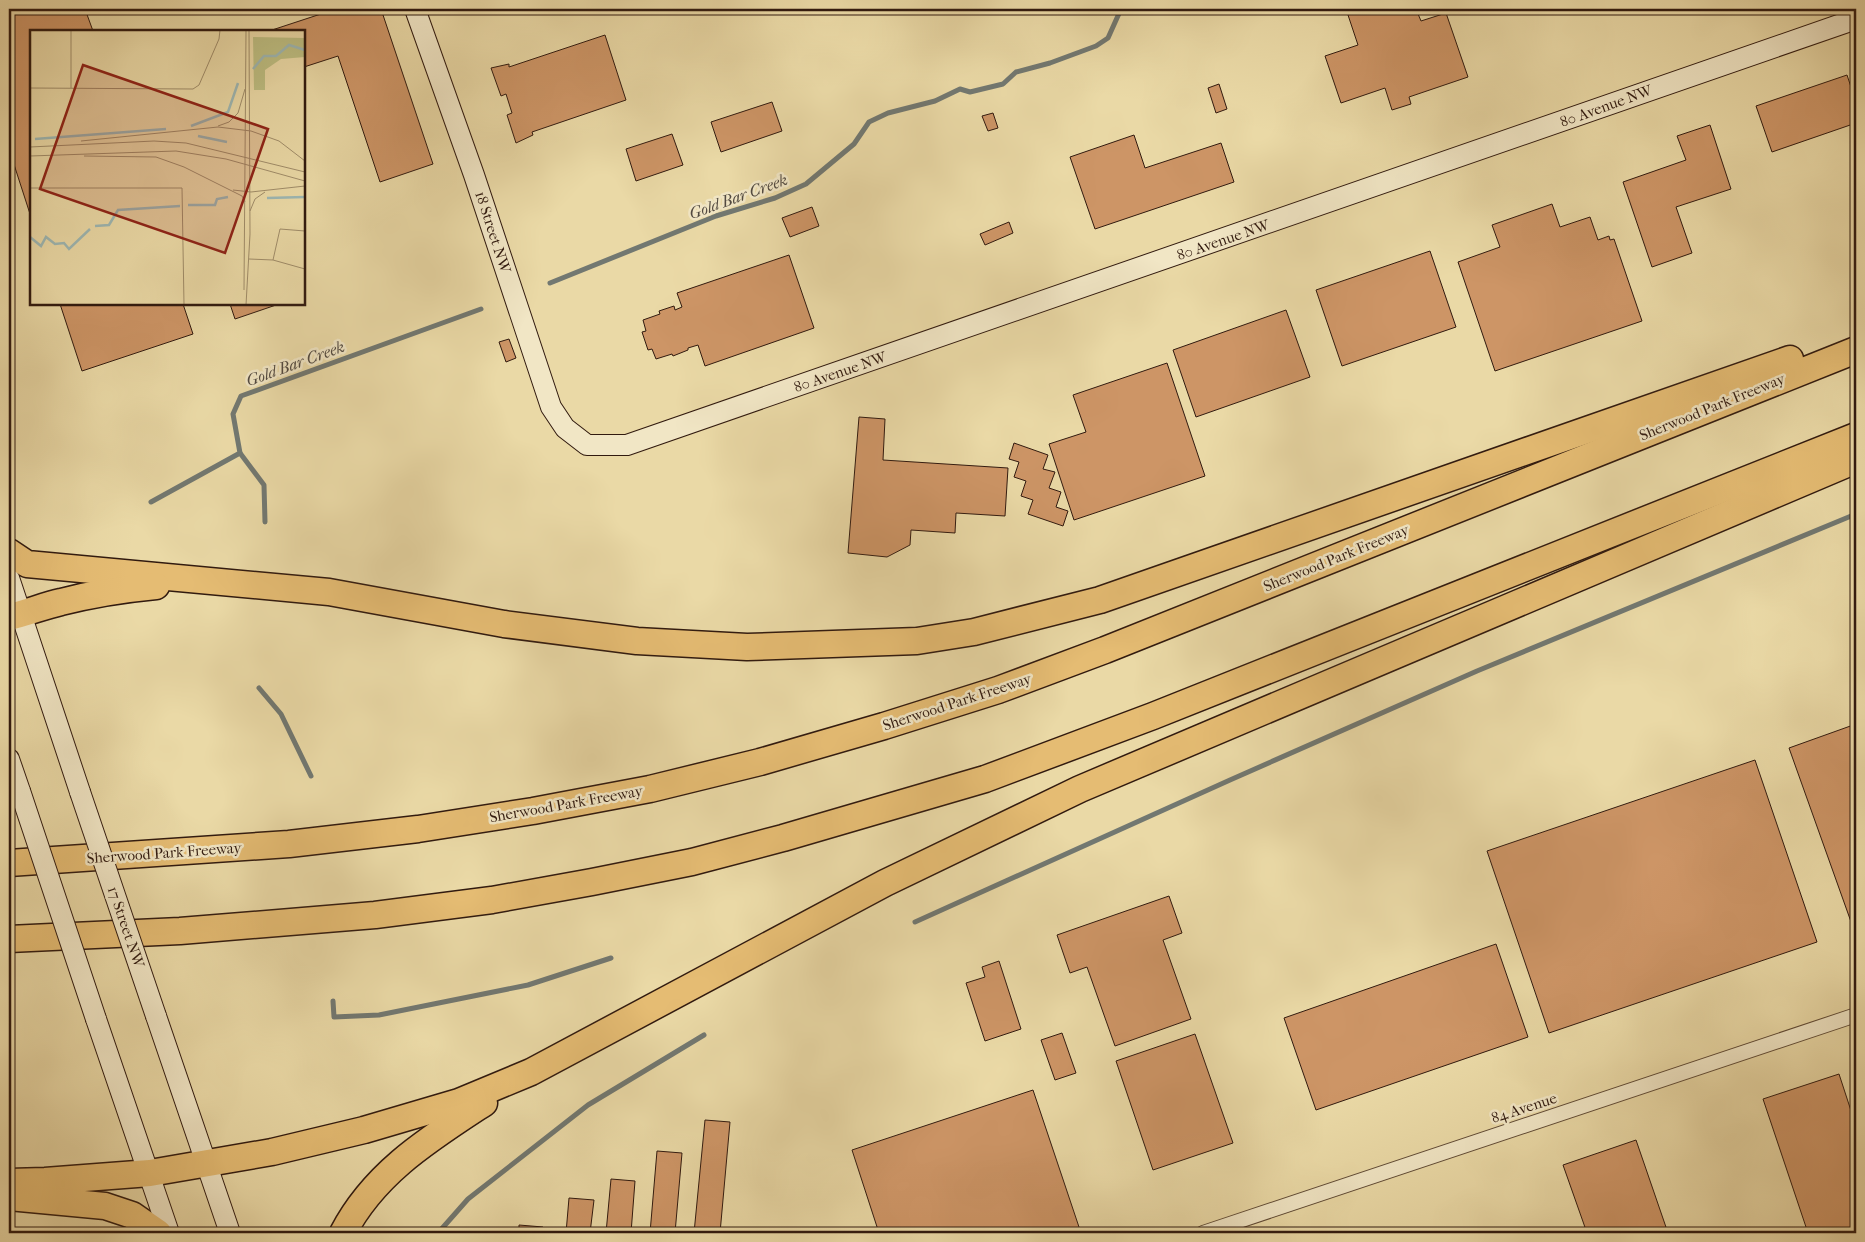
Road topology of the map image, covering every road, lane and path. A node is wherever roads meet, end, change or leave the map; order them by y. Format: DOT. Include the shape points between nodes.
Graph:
graph roads {
  1 [pos="415,9"];
  2 [pos="1856,19"];
  3 [pos="1856,345"];
  4 [pos="1856,350"];
  5 [pos="1856,436"];
  6 [pos="587,445"];
  7 [pos="1856,460"];
  8 [pos="9,552"];
  9 [pos="9,578"];
  10 [pos="209,582"];
  11 [pos="15,615"];
  12 [pos="9,759"];
  13 [pos="9,864"];
  14 [pos="9,939"];
  15 [pos="1856,1015"];
  16 [pos="531,1072"];
  17 [pos="206,1163"];
  18 [pos="150,1172"];
  19 [pos="9,1182"];
  20 [pos="9,1197"];
  21 [pos="158,1233"];
  22 [pos="169,1233"];
  23 [pos="230,1233"];
  24 [pos="343,1233"];
  25 [pos="1203,1233"];
  1 -- 6 [label="street, 18 Street NW" via="551,407 565,428"];
  2 -- 6 [label="street, 80 Avenue NW" via="627,446"];
  3 -- 10 [label="highway" via="1784,360 1100,600 974,632 917,641 747,647 637,641 504,624 329,592"];
  4 -- 13 [label="highway, Sherwood Park Freeway" via="998,690 760,762 650,789 418,829 289,844"];
  5 -- 14 [label="highway" via="1153,716 985,779 774,841 692,862 492,900 374,915"];
  7 -- 16 [label="highway" via="1080,789 885,883"];
  8 -- 10 [label="highway" via="27,564"];
  9 -- 11 [label="street, 17 Street NW"];
  10 -- 11 [label="highway" via="96,594"];
  11 -- 17 [label="street, 17 Street NW, bridge" via="80,792"];
  12 -- 18 [label="street, bridge"];
  15 -- 25 [label="street, 84 Avenue"];
  16 -- 17 [label="highway" via="459,1102 364,1130 272,1152"];
  16 -- 24 [label="highway" via="404,1158 374,1186 351,1216"];
  17 -- 18 [label="highway"];
  17 -- 23 [label="street, 17 Street NW"];
  18 -- 19 [label="highway" via="45,1182"];
  18 -- 22 [label="street"];
  20 -- 21 [label="highway" via="105,1206 132,1214"];
}
